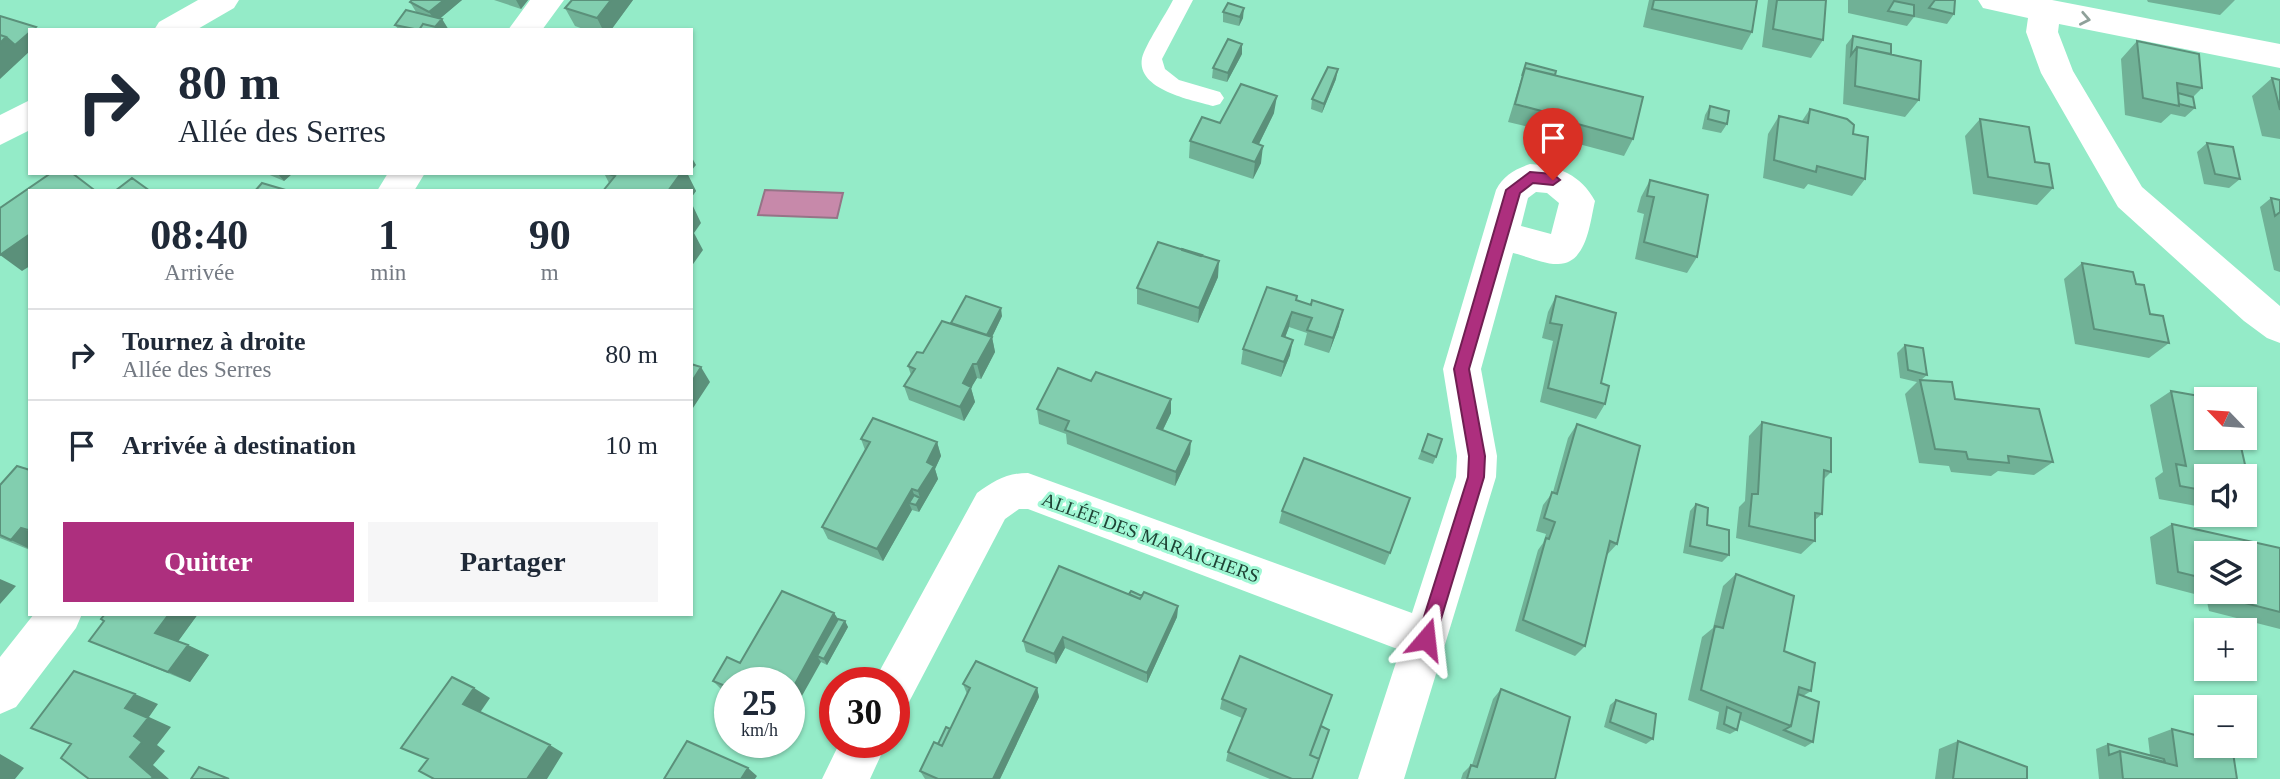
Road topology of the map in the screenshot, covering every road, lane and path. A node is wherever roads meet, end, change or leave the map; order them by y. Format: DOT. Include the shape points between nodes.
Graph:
graph roads {
  1 [pos="223,0"];
  2 [pos="548,0"];
  3 [pos="1183,0"];
  4 [pos="1994,0"];
  5 [pos="2045,11"];
  6 [pos="174,28"];
  7 [pos="526,28"];
  8 [pos="2280,56"];
  9 [pos="1213,98"];
  10 [pos="28,114"];
  11 [pos="0,132"];
  12 [pos="406,175"];
  13 [pos="396,189"];
  14 [pos="1501,235"];
  15 [pos="2280,327"];
  16 [pos="59,616"];
  17 [pos="1426,639"];
  18 [pos="905,667"];
  19 [pos="0,692"];
  20 [pos="856,758"];
  21 [pos="845,779"];
  22 [pos="1381,779"];
  1 -- 6 [label="street"];
  2 -- 7 [label="street"];
  3 -- 9 [label="lane" via="1152,59 1155,73 1172,86"];
  4 -- 5 [label="street"];
  5 -- 8 [label="street, one-way"];
  5 -- 15 [label="street" via="2042,32 2057,73 2130,197"];
  10 -- 11 [label="street"];
  12 -- 13 [label="street"];
  14 -- 17 [label="street" via="1462,369 1477,456 1476,477"];
  16 -- 19 [label="street"];
  17 -- 18 [label="street, ALLÉE DES MARAICHERS" via="1028,491 1012,491 991,506"];
  17 -- 22 [label="street"];
  20 -- 21 [label="street"];
}
